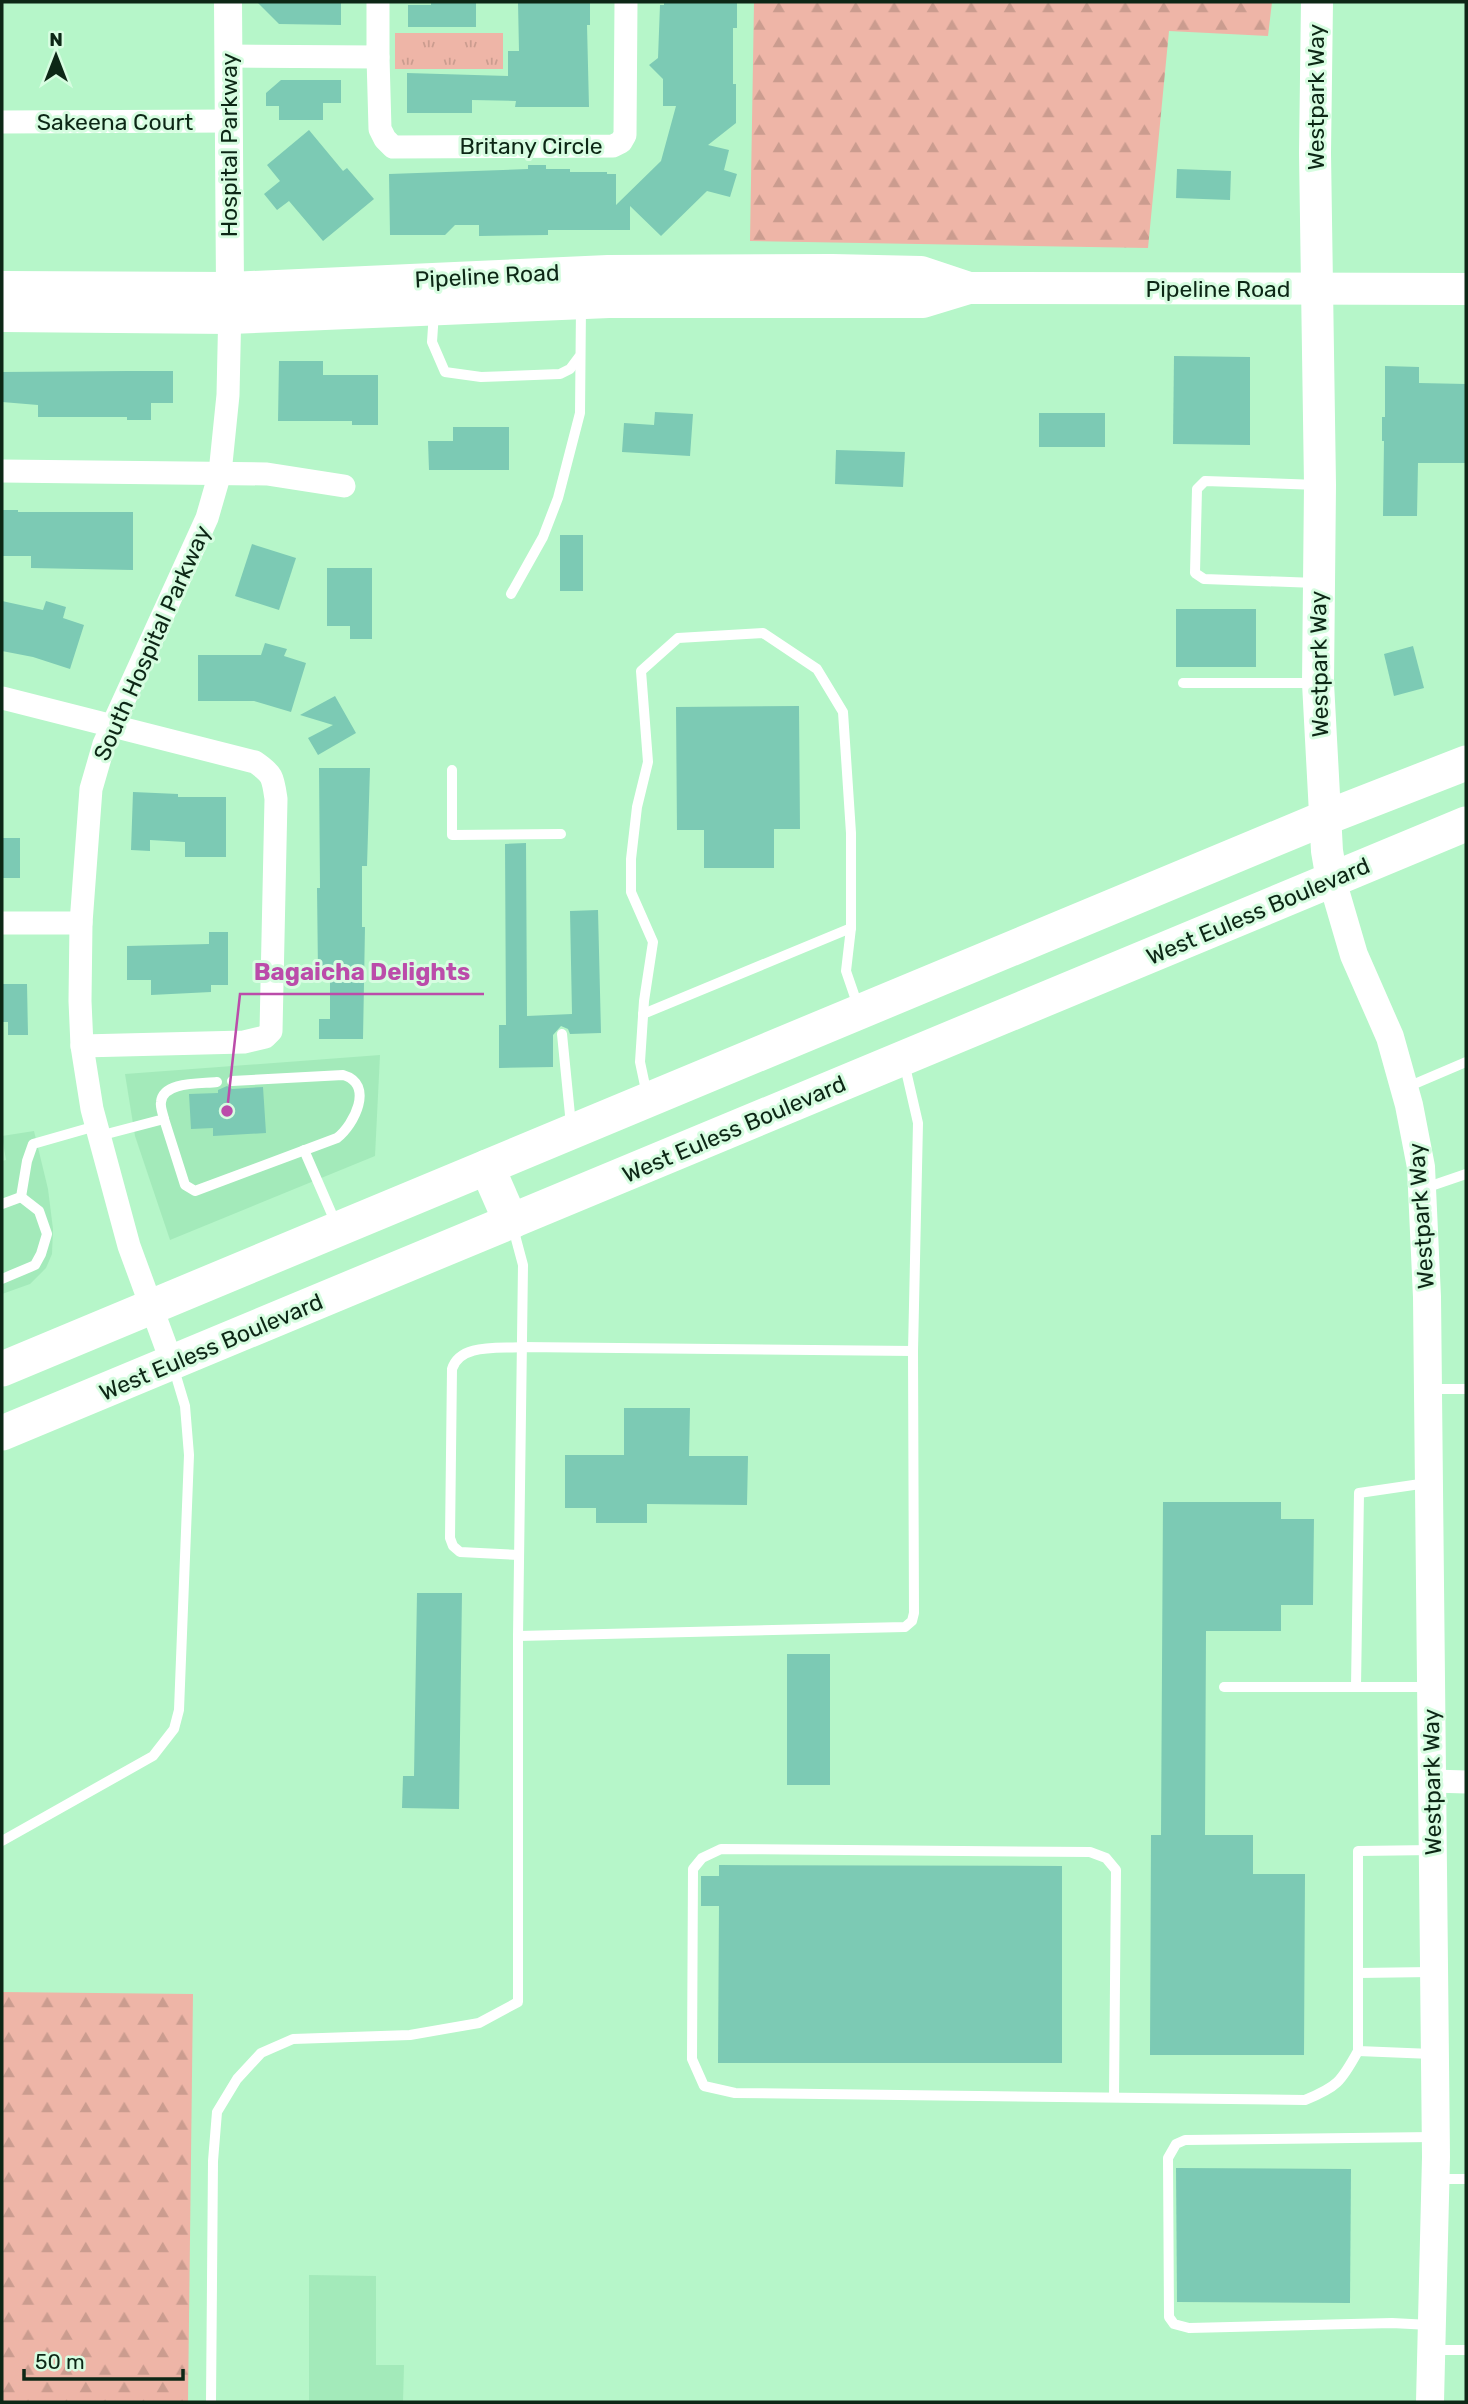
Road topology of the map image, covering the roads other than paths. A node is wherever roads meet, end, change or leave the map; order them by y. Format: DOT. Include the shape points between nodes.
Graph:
graph roads {
  1 [pos="228,2"];
  2 [pos="378,2"];
  3 [pos="626,2"];
  4 [pos="1317,2"];
  5 [pos="228,56"];
  6 [pos="378,57"];
  7 [pos="229,121"];
  8 [pos="2,122"];
  9 [pos="608,271"];
  10 [pos="2,286"];
  11 [pos="230,288"];
  12 [pos="969,288"];
  13 [pos="1317,289"];
  14 [pos="1466,289"];
  15 [pos="595,303"];
  16 [pos="434,310"];
  17 [pos="2,317"];
  18 [pos="230,318"];
  19 [pos="580,354"];
  20 [pos="2,471"];
  21 [pos="220,473"];
  22 [pos="1320,485"];
  23 [pos="344,486"];
  24 [pos="1317,583"];
  25 [pos="511,594"];
  26 [pos="1183,683"];
  27 [pos="1318,683"];
  28 [pos="2,698"];
  29 [pos="113,726"];
  30 [pos="1466,763"];
  31 [pos="452,770"];
  32 [pos="1325,818"];
  33 [pos="1466,824"];
  34 [pos="561,834"];
  35 [pos="1332,880"];
  36 [pos="2,923"];
  37 [pos="81,923"];
  38 [pos="850,928"];
  39 [pos="860,1012"];
  40 [pos="643,1014"];
  41 [pos="562,1034"];
  42 [pos="82,1046"];
  43 [pos="903,1059"];
  44 [pos="1466,1062"];
  45 [pos="232,1081"];
  46 [pos="217,1082"];
  47 [pos="1405,1088"];
  48 [pos="648,1100"];
  49 [pos="164,1119"];
  50 [pos="97,1131"];
  51 [pos="572,1132"];
  52 [pos="304,1150"];
  53 [pos="488,1167"];
  54 [pos="1466,1174"];
  55 [pos="1422,1188"];
  56 [pos="21,1197"];
  57 [pos="2,1204"];
  58 [pos="511,1222"];
  59 [pos="338,1229"];
  60 [pos="2,1279"];
  61 [pos="150,1307"];
  62 [pos="522,1347"];
  63 [pos="913,1351"];
  64 [pos="172,1363"];
  65 [pos="2,1369"];
  66 [pos="1428,1389"];
  67 [pos="1466,1389"];
  68 [pos="2,1433"];
  69 [pos="1429,1482"];
  70 [pos="519,1555"];
  71 [pos="518,1636"];
  72 [pos="1224,1687"];
  73 [pos="1356,1687"];
  74 [pos="1431,1687"];
  75 [pos="1433,1782"];
  76 [pos="1466,1782"];
  77 [pos="2,1841"];
  78 [pos="1433,1850"];
  79 [pos="1435,1972"];
  80 [pos="1358,1973"];
  81 [pos="1358,2051"];
  82 [pos="1435,2054"];
  83 [pos="1114,2098"];
  84 [pos="1436,2137"];
  85 [pos="1436,2179"];
  86 [pos="1466,2179"];
  87 [pos="1432,2337"];
  88 [pos="1466,2350"];
  89 [pos="211,2402"];
  90 [pos="1430,2402"];
  1 -- 5 [label="street, Hospital Parkway"];
  2 -- 6 [label="street, Britany Circle"];
  3 -- 6 [label="street, Britany Circle" via="625,135 613,146 393,146 380,129"];
  4 -- 13 [label="main road, Westpark Way"];
  5 -- 6 [label="street"];
  5 -- 7 [label="street, Hospital Parkway"];
  7 -- 8 [label="street, Sakeena Court"];
  7 -- 11 [label="street, Hospital Parkway"];
  9 -- 11 [label="main road, Pipeline Road"];
  9 -- 12 [label="main road, Pipeline Road" via="921,272"];
  9 -- 15 [label="main road"];
  10 -- 11 [label="main road, Pipeline Road"];
  11 -- 18 [label="street, South Hospital Parkway"];
  12 -- 13 [label="main road, Pipeline Road"];
  12 -- 15 [label="main road, Pipeline Road" via="923,302"];
  13 -- 14 [label="main road, Pipeline Road"];
  13 -- 22 [label="main road, Westpark Way"];
  15 -- 16 [label="main road, Pipeline Road"];
  15 -- 19 [label="lane"];
  16 -- 18 [label="main road, Pipeline Road"];
  16 -- 19 [label="lane" via="432,341 445,372 481,377 560,374 570,369"];
  17 -- 18 [label="main road, Pipeline Road"];
  18 -- 21 [label="street, South Hospital Parkway"];
  19 -- 25 [label="lane" via="580,413 558,498 543,537"];
  20 -- 21 [label="street"];
  21 -- 23 [label="street" via="267,474"];
  21 -- 29 [label="street, South Hospital Parkway" via="207,518"];
  22 -- 24 [label="main road, Westpark Way"];
  22 -- 24 [label="lane" via="1205,481 1198,489 1195,573 1204,579"];
  24 -- 27 [label="main road, Westpark Way"];
  26 -- 27 [label="lane"];
  27 -- 32 [label="main road, Westpark Way"];
  28 -- 29 [label="street"];
  29 -- 37 [label="street, South Hospital Parkway" via="91,789"];
  29 -- 42 [label="street" via="255,762 273,778 271,1031 244,1042"];
  30 -- 32 [label="main road"];
  31 -- 34 [label="lane" via="452,835"];
  32 -- 35 [label="main road, Westpark Way"];
  32 -- 39 [label="main road"];
  33 -- 35 [label="main road, West Euless Boulevard"];
  35 -- 43 [label="main road, West Euless Boulevard"];
  35 -- 47 [label="street, Westpark Way" via="1354,956 1390,1037"];
  36 -- 37 [label="street"];
  37 -- 42 [label="street, South Hospital Parkway"];
  38 -- 39 [label="lane" via="846,971"];
  38 -- 40 [label="lane"];
  38 -- 40 [label="lane" via="851,833 843,712 817,669 763,633 678,638 641,671 648,762 637,807 631,892 653,942"];
  39 -- 48 [label="main road"];
  40 -- 48 [label="lane" via="640,1062"];
  41 -- 51 [label="lane"];
  42 -- 50 [label="street, South Hospital Parkway"];
  43 -- 58 [label="main road, West Euless Boulevard"];
  43 -- 63 [label="lane" via="918,1123"];
  44 -- 47 [label="lane"];
  45 -- 52 [label="lane" via="349,1077 357,1086 359,1101 352,1124 337,1138"];
  46 -- 49 [label="lane" via="165,1092 160,1104"];
  47 -- 55 [label="street, Westpark Way" via="1422,1167"];
  48 -- 51 [label="main road"];
  49 -- 50 [label="lane"];
  49 -- 52 [label="lane" via="185,1185 195,1191"];
  50 -- 56 [label="lane" via="33,1144"];
  50 -- 61 [label="street, South Hospital Parkway"];
  51 -- 53 [label="main road"];
  52 -- 59 [label="lane"];
  53 -- 58 [label="main road"];
  53 -- 59 [label="main road"];
  54 -- 55 [label="lane"];
  55 -- 66 [label="street, Westpark Way"];
  56 -- 57 [label="lane"];
  56 -- 60 [label="lane" via="39,1211 47,1234 35,1265"];
  58 -- 62 [label="lane" via="523,1265"];
  58 -- 64 [label="main road, West Euless Boulevard"];
  59 -- 61 [label="main road"];
  61 -- 64 [label="street, South Hospital Parkway"];
  61 -- 65 [label="main road"];
  62 -- 63 [label="lane"];
  62 -- 70 [label="lane"];
  62 -- 70 [label="lane" via="463,1353 452,1369 450,1538 460,1552"];
  63 -- 71 [label="lane" via="914,1613 905,1627"];
  64 -- 68 [label="main road, West Euless Boulevard"];
  64 -- 77 [label="lane" via="185,1406 189,1455 179,1710 174,1729 153,1756"];
  66 -- 67 [label="lane"];
  66 -- 69 [label="street, Westpark Way"];
  69 -- 73 [label="lane" via="1359,1493"];
  69 -- 74 [label="street, Westpark Way"];
  70 -- 71 [label="lane"];
  71 -- 89 [label="lane" via="518,2002 479,2022 410,2035 293,2039 261,2053 236,2079 217,2112 212,2161"];
  72 -- 73 [label="lane"];
  73 -- 74 [label="lane"];
  74 -- 75 [label="street, Westpark Way"];
  75 -- 76 [label="street"];
  75 -- 78 [label="street, Westpark Way"];
  78 -- 79 [label="street, Westpark Way"];
  78 -- 80 [label="lane" via="1358,1851"];
  79 -- 80 [label="lane"];
  79 -- 82 [label="street, Westpark Way"];
  80 -- 81 [label="lane"];
  81 -- 82 [label="lane"];
  81 -- 83 [label="lane" via="1342,2079 1305,2100"];
  82 -- 84 [label="street, Westpark Way"];
  83 -- 83 [label="lane" via="735,2093 704,2086 692,2059 693,1869 702,1858 721,1849 1090,1852 1106,1858 1116,1870"];
  84 -- 85 [label="street, Westpark Way"];
  84 -- 87 [label="lane" via="1185,2140 1176,2144 1168,2158 1169,2317 1174,2324 1189,2328 1392,2323"];
  85 -- 86 [label="lane"];
  85 -- 87 [label="street, Westpark Way"];
  87 -- 88 [label="lane"];
  87 -- 90 [label="street, Westpark Way"];
}
